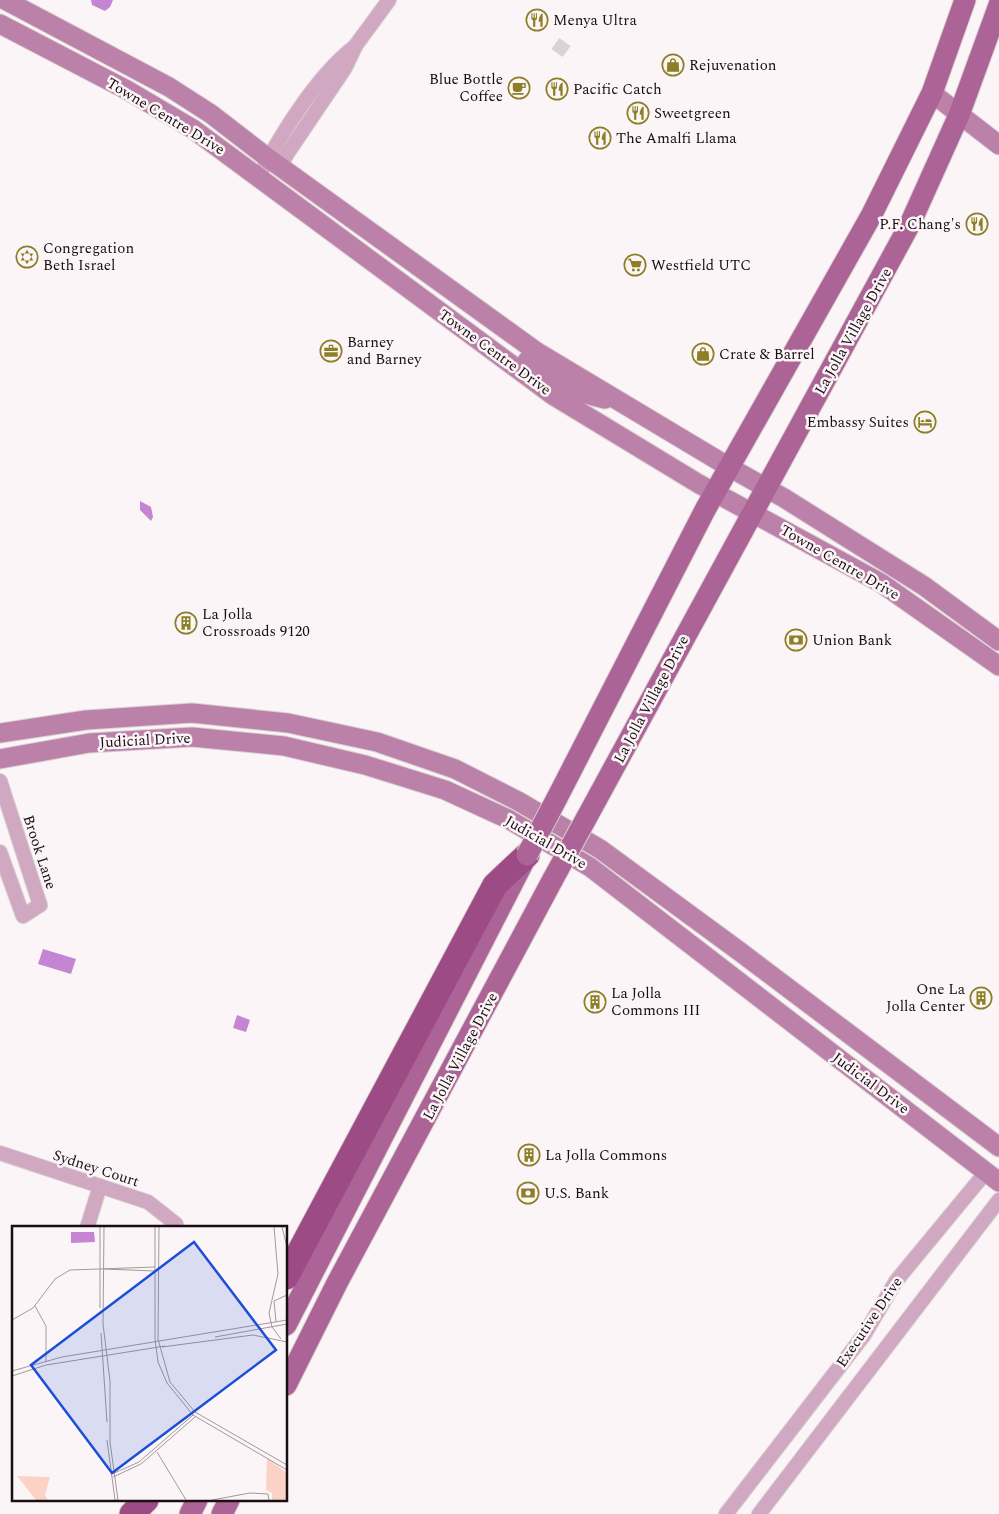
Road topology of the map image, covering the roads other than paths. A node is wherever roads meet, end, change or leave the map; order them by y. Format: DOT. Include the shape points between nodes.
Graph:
graph roads {
  1 [pos="5,0"];
  2 [pos="389,0"];
  3 [pos="965,0"];
  4 [pos="999,5"];
  5 [pos="0,24"];
  6 [pos="932,93"];
  7 [pos="959,115"];
  8 [pos="999,145"];
  9 [pos="274,162"];
  10 [pos="259,176"];
  11 [pos="493,352"];
  12 [pos="623,404"];
  13 [pos="729,467"];
  14 [pos="766,488"];
  15 [pos="715,493"];
  16 [pos="751,513"];
  17 [pos="999,641"];
  18 [pos="999,666"];
  19 [pos="0,733"];
  20 [pos="0,759"];
  21 [pos="0,781"];
  22 [pos="0,852"];
  23 [pos="527,855"];
  24 [pos="999,1147"];
  25 [pos="0,1153"];
  26 [pos="999,1157"];
  27 [pos="993,1177"];
  28 [pos="100,1186"];
  29 [pos="999,1200"];
  30 [pos="176,1224"];
  31 [pos="88,1226"];
  32 [pos="288,1272"];
  33 [pos="288,1321"];
  34 [pos="288,1381"];
  35 [pos="144,1502"];
  36 [pos="196,1502"];
  37 [pos="228,1502"];
  38 [pos="132,1514"];
  39 [pos="190,1514"];
  40 [pos="222,1514"];
  41 [pos="726,1514"];
  42 [pos="760,1514"];
  1 -- 9 [label="main road, Towne Centre Drive" via="170,87"];
  2 -- 9 [label="street" via="288,151"];
  3 -- 6 [label="main road, La Jolla Village Drive"];
  4 -- 7 [label="main road, La Jolla Village Drive"];
  5 -- 10 [label="main road, Towne Centre Drive" via="194,129"];
  6 -- 7 [label="main road"];
  6 -- 13 [label="main road, La Jolla Village Drive" via="871,216"];
  7 -- 8 [label="main road"];
  7 -- 14 [label="main road, La Jolla Village Drive" via="880,283"];
  9 -- 10 [label="street"];
  9 -- 12 [label="main road, Towne Centre Drive" via="537,352"];
  10 -- 11 [label="main road, Towne Centre Drive"];
  11 -- 12 [label="main road" via="515,355 582,393"];
  11 -- 15 [label="main road, Towne Centre Drive" via="554,396"];
  12 -- 13 [label="main road, Towne Centre Drive"];
  13 -- 14 [label="main road, Towne Centre Drive"];
  13 -- 15 [label="main road, La Jolla Village Drive"];
  14 -- 16 [label="main road, La Jolla Village Drive"];
  14 -- 17 [label="main road, Towne Centre Drive" via="924,586"];
  15 -- 16 [label="main road, Towne Centre Drive"];
  15 -- 23 [label="main road, La Jolla Village Drive, bridge"];
  16 -- 18 [label="main road, Towne Centre Drive" via="881,583"];
  16 -- 34 [label="main road, La Jolla Village Drive, bridge" via="553,878"];
  19 -- 24 [label="main road, Judicial Drive" via="86,720 192,713 298,725 377,742 454,769 518,801 600,849"];
  20 -- 27 [label="main road, Judicial Drive" via="89,743 192,737 284,746 365,764 445,790 508,818 590,867"];
  21 -- 22 [label="street, Brook Lane" via="40,905 22,916"];
  23 -- 32 [label="highway" via="495,885"];
  23 -- 33 [label="main road, La Jolla Village Drive"];
  25 -- 28 [label="street, Sydney Court"];
  26 -- 27 [label="main road, Executive Drive"];
  27 -- 41 [label="street, Executive Drive" via="896,1281 864,1335"];
  28 -- 30 [label="street, Sydney Court" via="148,1202"];
  28 -- 31 [label="street"];
  29 -- 42 [label="street, Executive Drive"];
  35 -- 38 [label="highway"];
  36 -- 39 [label="main road"];
  37 -- 40 [label="main road"];
}
